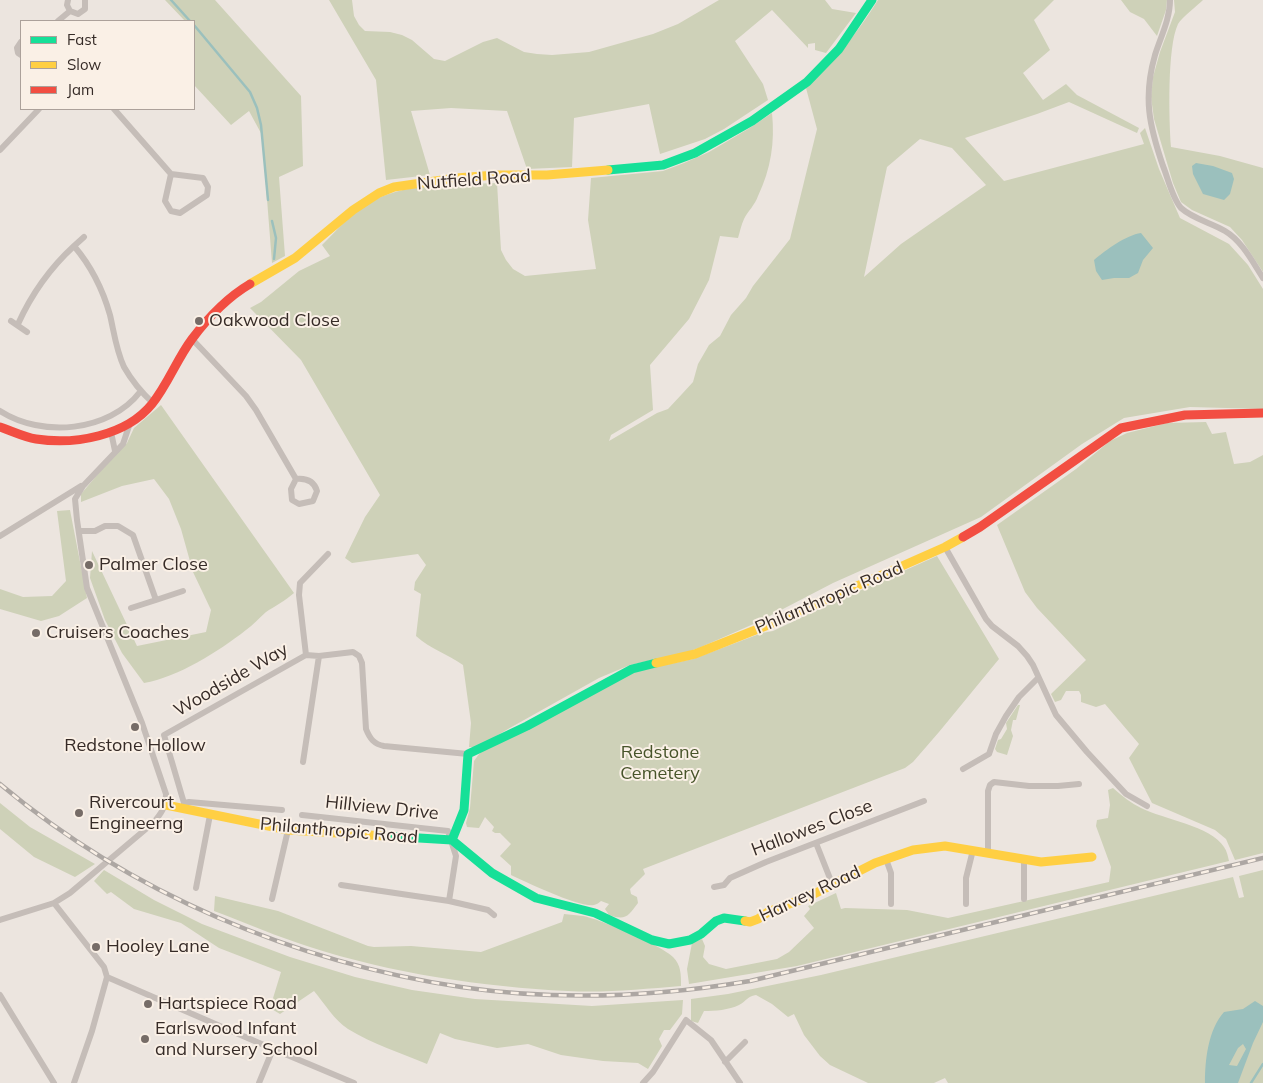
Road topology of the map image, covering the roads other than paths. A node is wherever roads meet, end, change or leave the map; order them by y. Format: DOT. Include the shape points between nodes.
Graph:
graph roads {
  1 [pos="68,0"];
  2 [pos="86,0"];
  3 [pos="872,0"];
  4 [pos="1170,0"];
  5 [pos="70,11"];
  6 [pos="59,20"];
  7 [pos="20,44"];
  8 [pos="20,54"];
  9 [pos="38,110"];
  10 [pos="115,110"];
  11 [pos="0,150"];
  12 [pos="171,174"];
  13 [pos="84,237"];
  14 [pos="74,246"];
  15 [pos="1263,278"];
  16 [pos="28,332"];
  17 [pos="192,340"];
  18 [pos="140,392"];
  19 [pos="153,403"];
  20 [pos="0,411"];
  21 [pos="1263,413"];
  22 [pos="130,423"];
  23 [pos="0,427"];
  24 [pos="111,432"];
  25 [pos="115,452"];
  26 [pos="296,479"];
  27 [pos="82,486"];
  28 [pos="79,531"];
  29 [pos="0,536"];
  30 [pos="945,547"];
  31 [pos="328,554"];
  32 [pos="183,591"];
  33 [pos="156,600"];
  34 [pos="131,608"];
  35 [pos="306,655"];
  36 [pos="319,656"];
  37 [pos="1038,678"];
  38 [pos="468,754"];
  39 [pos="303,762"];
  40 [pos="963,769"];
  41 [pos="1079,784"];
  42 [pos="924,801"];
  43 [pos="166,805"];
  44 [pos="184,805"];
  45 [pos="1147,806"];
  46 [pos="282,810"];
  47 [pos="302,814"];
  48 [pos="210,815"];
  49 [pos="288,830"];
  50 [pos="452,840"];
  51 [pos="816,843"];
  52 [pos="972,850"];
  53 [pos="988,852"];
  54 [pos="1092,857"];
  55 [pos="886,859"];
  56 [pos="1024,860"];
  57 [pos="341,885"];
  58 [pos="833,886"];
  59 [pos="714,887"];
  60 [pos="196,888"];
  61 [pos="272,899"];
  62 [pos="1024,899"];
  63 [pos="449,901"];
  64 [pos="54,903"];
  65 [pos="891,904"];
  66 [pos="966,904"];
  67 [pos="494,915"];
  68 [pos="0,920"];
  69 [pos="107,977"];
  70 [pos="0,996"];
  71 [pos="745,1042"];
  72 [pos="273,1050"];
  73 [pos="724,1062"];
  74 [pos="646,1082"];
  75 [pos="54,1083"];
  76 [pos="74,1083"];
  77 [pos="259,1083"];
  78 [pos="354,1083"];
  79 [pos="740,1083"];
  1 -- 5 [label="street"];
  2 -- 5 [label="street" via="81,13"];
  3 -- 17 [label="street, Nutfield Road" via="839,49 807,82 752,121 695,153 663,165 548,175 456,178 394,187 353,210 295,258 236,294"];
  4 -- 15 [label="street" via="1170,12 1155,55 1147,101 1162,164 1181,207 1235,238"];
  5 -- 6 [label="street"];
  7 -- 8 [label="street" via="17,48"];
  9 -- 11 [label="street"];
  10 -- 12 [label="street"];
  12 -- 12 [label="street" via="203,178 208,187 207,195 180,213 171,211 165,201"];
  13 -- 14 [label="street"];
  14 -- 16 [label="street" via="51,268 14,322"];
  14 -- 18 [label="street" via="100,288 121,359"];
  17 -- 19 [label="street, Nutfield Road"];
  17 -- 26 [label="street" via="246,396"];
  18 -- 19 [label="street"];
  18 -- 20 [label="street" via="120,411 68,428 27,422"];
  19 -- 22 [label="street, Nutfield Road"];
  21 -- 30 [label="street, Philanthropic Road" via="1185,415 1121,428 980,527"];
  22 -- 24 [label="street, Nutfield Road"];
  22 -- 25 [label="street" via="123,444"];
  23 -- 24 [label="street, Nutfield Road" via="23,436 56,441 81,440"];
  24 -- 25 [label="street"];
  25 -- 27 [label="street"];
  26 -- 26 [label="street" via="306,479 314,484 317,491 313,501 299,504 292,500 291,489"];
  27 -- 28 [label="street" via="75,499"];
  27 -- 29 [label="street"];
  28 -- 33 [label="street" via="118,526 133,535"];
  28 -- 43 [label="street" via="87,588 142,724 166,794"];
  30 -- 37 [label="street" via="986,619 1027,656"];
  30 -- 38 [label="street, Philanthropic Road" via="695,654 632,668"];
  31 -- 35 [label="street, Woodside Way" via="300,583"];
  32 -- 33 [label="street"];
  33 -- 34 [label="street"];
  35 -- 36 [label="street"];
  35 -- 44 [label="street, Woodside Way" via="164,735"];
  36 -- 38 [label="street" via="353,652 361,659 365,724 376,743"];
  36 -- 39 [label="street"];
  37 -- 40 [label="street" via="1006,716 988,754"];
  37 -- 45 [label="street" via="1056,715 1086,752 1126,794"];
  38 -- 50 [label="street" via="464,810"];
  41 -- 53 [label="street" via="1029,786 994,782 988,791"];
  42 -- 51 [label="street, Hallowes Close"];
  43 -- 44 [label="street, Philanthropic Road"];
  43 -- 64 [label="street" via="153,823 127,846 84,883"];
  44 -- 46 [label="street" via="189,802"];
  44 -- 48 [label="street, Philanthropic Road"];
  47 -- 50 [label="street, Hillview Drive" via="448,831"];
  48 -- 49 [label="street, Philanthropic Road"];
  48 -- 60 [label="street"];
  49 -- 50 [label="street, Philanthropic Road"];
  49 -- 61 [label="street"];
  50 -- 58 [label="street, Harvey Road" via="492,873 536,898 595,913 652,940 669,944 690,940 716,921 730,918 750,922 779,906"];
  50 -- 63 [label="street" via="456,856"];
  51 -- 58 [label="street"];
  51 -- 59 [label="street, Hallowes Close"];
  52 -- 53 [label="street, Harvey Road"];
  52 -- 55 [label="street, Harvey Road" via="944,846 913,850"];
  52 -- 66 [label="street" via="966,878"];
  53 -- 56 [label="street, Harvey Road"];
  54 -- 56 [label="street, Harvey Road" via="1041,862"];
  55 -- 58 [label="street, Harvey Road"];
  55 -- 65 [label="street" via="891,873"];
  56 -- 62 [label="street"];
  57 -- 63 [label="street"];
  63 -- 67 [label="street" via="488,910"];
  64 -- 68 [label="street"];
  64 -- 69 [label="street" via="104,967"];
  69 -- 72 [label="street"];
  69 -- 76 [label="street"];
  70 -- 75 [label="street"];
  71 -- 73 [label="street"];
  72 -- 77 [label="street"];
  72 -- 78 [label="street"];
  73 -- 74 [label="street" via="711,1040 686,1020"];
  73 -- 79 [label="street"];
}
